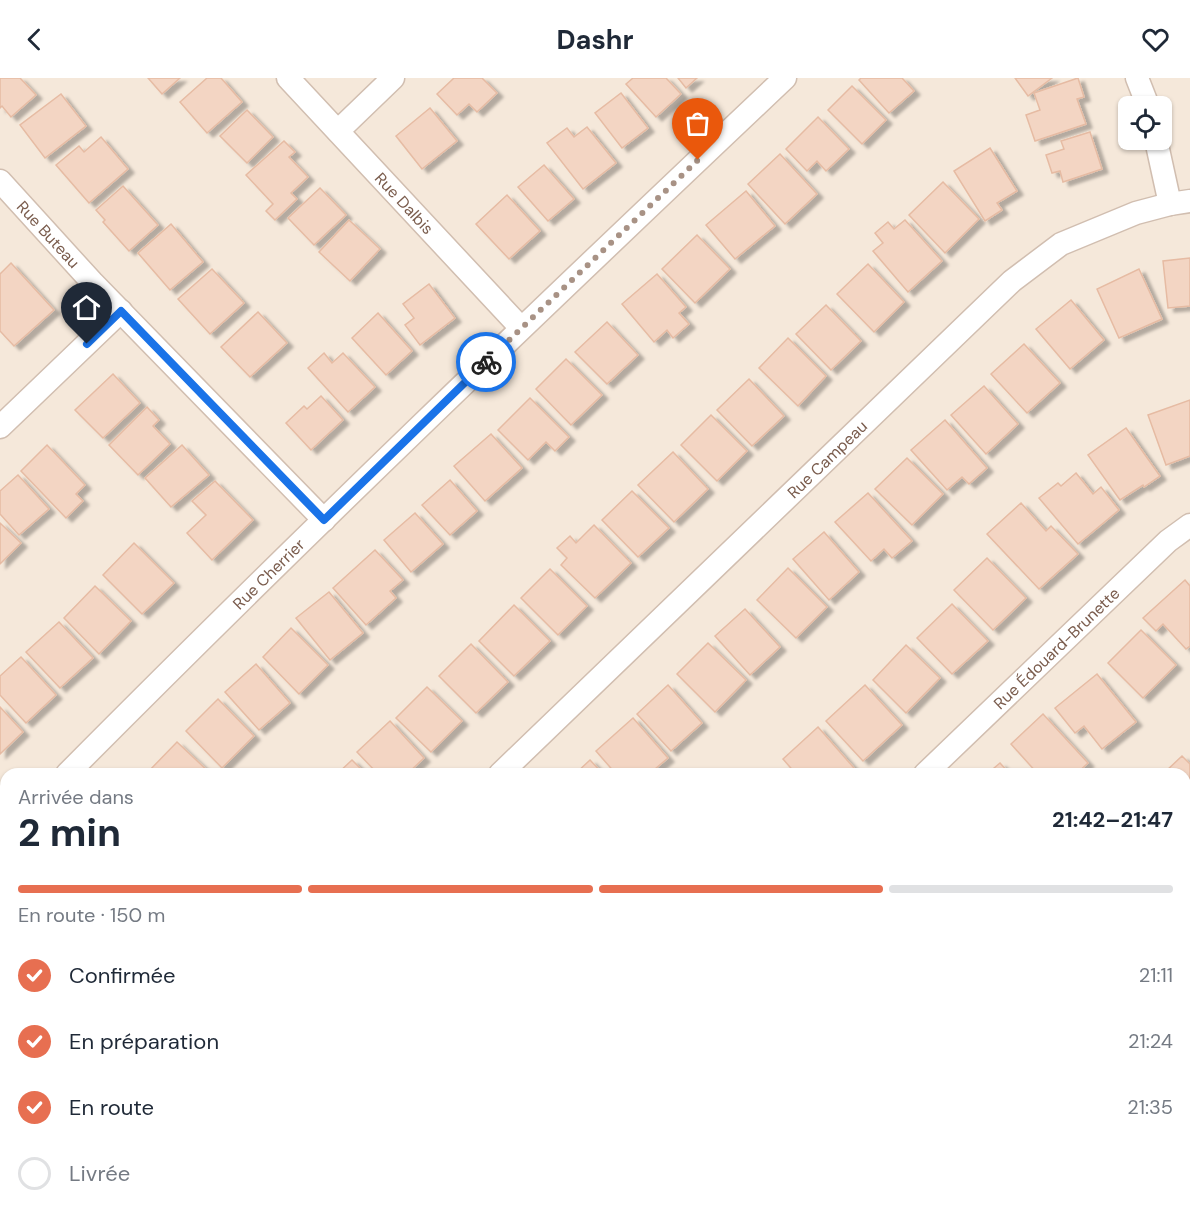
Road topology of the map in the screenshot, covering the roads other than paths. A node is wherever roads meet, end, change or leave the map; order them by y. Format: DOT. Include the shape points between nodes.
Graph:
graph roads {
  1 [pos="288,78"];
  2 [pos="393,78"];
  3 [pos="785,78"];
  4 [pos="1137,78"];
  5 [pos="1144,96"];
  6 [pos="338,131"];
  7 [pos="1160,150"];
  8 [pos="0,182"];
  9 [pos="1180,202"];
  10 [pos="121,311"];
  11 [pos="521,328"];
  12 [pos="0,427"];
  13 [pos="324,520"];
  14 [pos="1190,525"];
  15 [pos="75,768"];
  16 [pos="506,768"];
  17 [pos="931,768"];
  1 -- 6 [label="street, Rue Dalbis"];
  2 -- 6 [label="street"];
  3 -- 11 [label="street, Rue Cherrier"];
  4 -- 5 [label="street"];
  6 -- 11 [label="street, Rue Dalbis"];
  7 -- 9 [label="street"];
  8 -- 10 [label="street, Rue Buteau"];
  9 -- 16 [label="street, Rue Campeau" via="1136,213 1061,243 1012,281"];
  10 -- 12 [label="street"];
  10 -- 13 [label="street, Rue Buteau"];
  11 -- 13 [label="street, Rue Cherrier"];
  13 -- 15 [label="street, Rue Cherrier"];
  14 -- 17 [label="street, Rue Édouard-Brunette" via="1168,541"];
}
